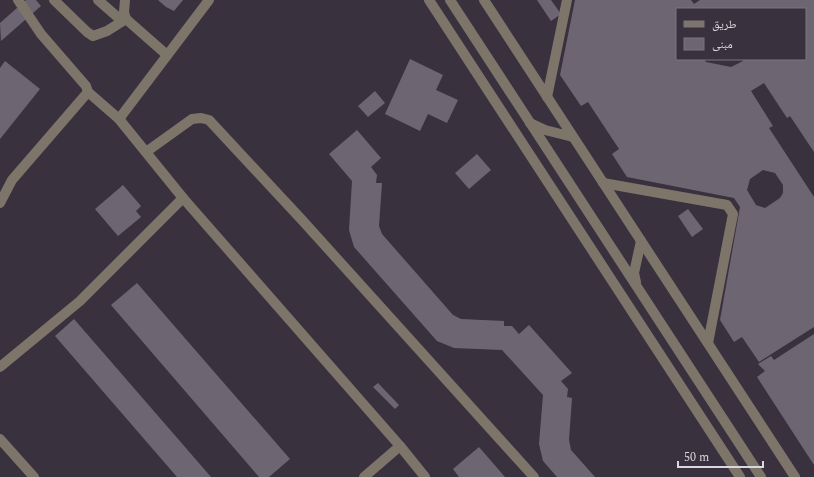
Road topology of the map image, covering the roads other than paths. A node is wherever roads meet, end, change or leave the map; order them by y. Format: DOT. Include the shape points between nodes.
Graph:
graph roads {
  1 [pos="18,0"];
  2 [pos="54,0"];
  3 [pos="98,0"];
  4 [pos="124,0"];
  5 [pos="209,0"];
  6 [pos="429,0"];
  7 [pos="450,0"];
  8 [pos="484,0"];
  9 [pos="567,0"];
  10 [pos="124,20"];
  11 [pos="167,55"];
  12 [pos="88,92"];
  13 [pos="547,97"];
  14 [pos="119,119"];
  15 [pos="529,122"];
  16 [pos="565,125"];
  17 [pos="556,134"];
  18 [pos="573,137"];
  19 [pos="146,152"];
  20 [pos="603,183"];
  21 [pos="183,198"];
  22 [pos="0,203"];
  23 [pos="641,241"];
  24 [pos="638,288"];
  25 [pos="708,343"];
  26 [pos="0,367"];
  27 [pos="0,440"];
  28 [pos="400,446"];
  29 [pos="794,476"];
  30 [pos="34,477"];
  31 [pos="364,477"];
  32 [pos="425,477"];
  33 [pos="534,477"];
  34 [pos="740,477"];
  35 [pos="761,477"];
  1 -- 12 [label="street" via="41,34 86,86"];
  2 -- 10 [label="street" via="93,36"];
  3 -- 10 [label="street"];
  4 -- 10 [label="street"];
  5 -- 11 [label="street"];
  6 -- 34 [label="street"];
  7 -- 15 [label="street"];
  8 -- 13 [label="street"];
  9 -- 13 [label="street"];
  10 -- 11 [label="street"];
  11 -- 14 [label="street"];
  12 -- 14 [label="street"];
  12 -- 22 [label="street" via="12,180"];
  13 -- 16 [label="street"];
  14 -- 19 [label="street"];
  15 -- 17 [label="street"];
  15 -- 24 [label="street"];
  16 -- 17 [label="street"];
  16 -- 18 [label="street"];
  17 -- 18 [label="street"];
  18 -- 20 [label="street"];
  19 -- 21 [label="street"];
  19 -- 33 [label="street" via="192,119 209,120"];
  20 -- 23 [label="street"];
  20 -- 25 [label="street" via="727,205 733,214"];
  21 -- 26 [label="street" via="80,301"];
  21 -- 28 [label="street"];
  23 -- 24 [label="street" via="634,273"];
  23 -- 25 [label="street"];
  24 -- 35 [label="street"];
  25 -- 29 [label="street"];
  27 -- 30 [label="street"];
  28 -- 31 [label="street"];
  28 -- 32 [label="street"];
}
